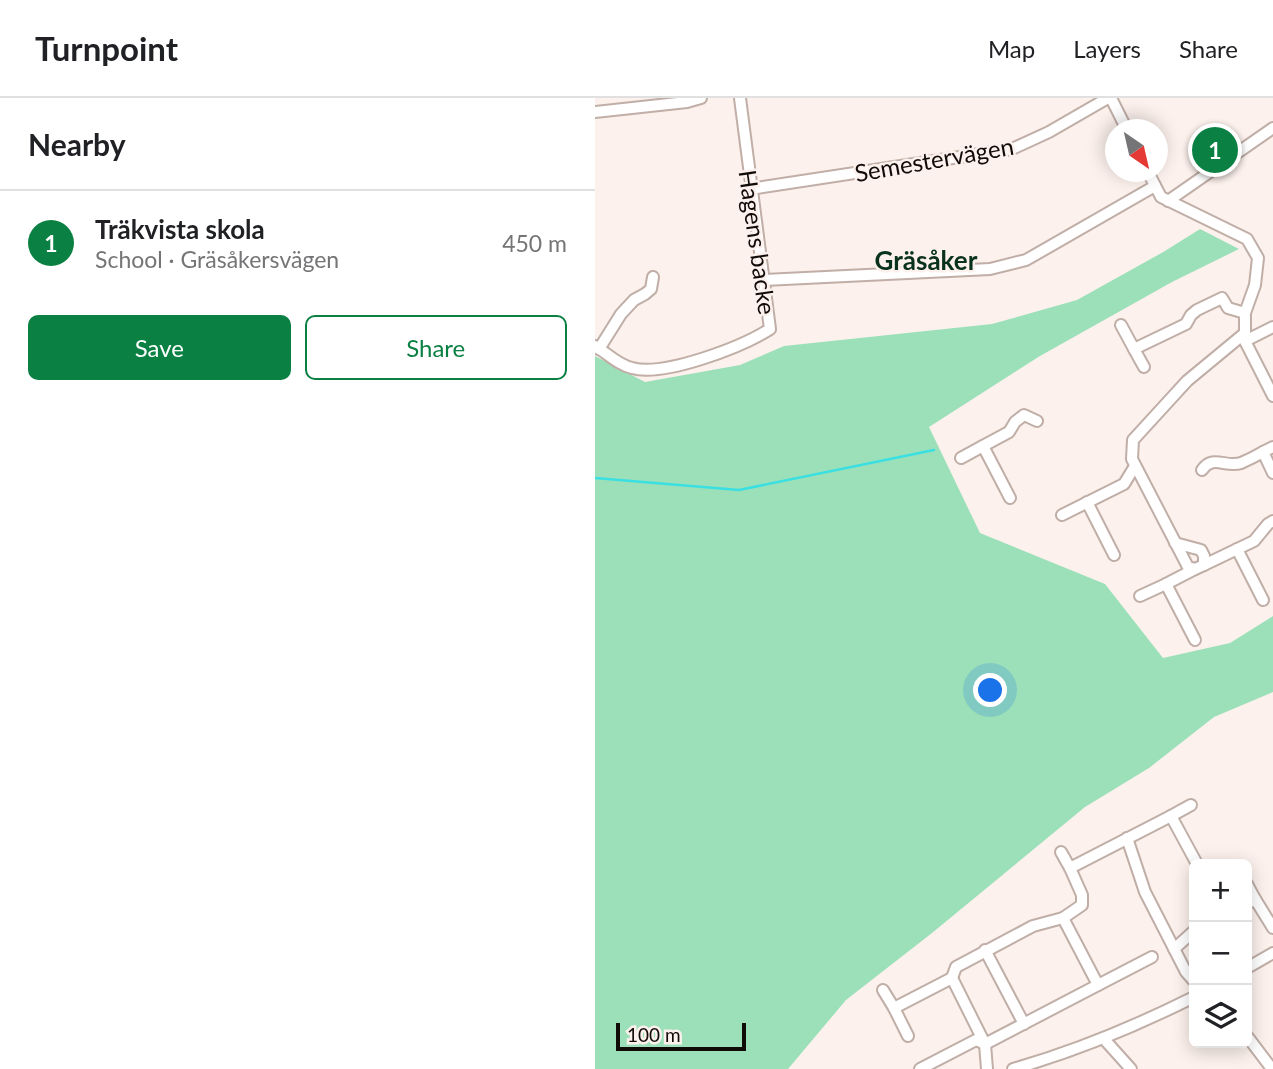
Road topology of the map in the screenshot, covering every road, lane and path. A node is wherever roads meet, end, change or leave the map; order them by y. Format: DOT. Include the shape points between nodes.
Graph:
graph roads {
  1 [pos="701,98"];
  2 [pos="740,98"];
  3 [pos="1110,98"];
  4 [pos="595,113"];
  5 [pos="1121,119"];
  6 [pos="1273,128"];
  7 [pos="1153,182"];
  8 [pos="1155,186"];
  9 [pos="750,189"];
  10 [pos="1168,201"];
  11 [pos="653,277"];
  12 [pos="764,281"];
  13 [pos="1245,313"];
  14 [pos="1121,325"];
  15 [pos="1273,327"];
  16 [pos="1245,337"];
  17 [pos="597,347"];
  18 [pos="1134,349"];
  19 [pos="1144,367"];
  20 [pos="1273,396"];
  21 [pos="1037,421"];
  22 [pos="983,446"];
  23 [pos="1268,450"];
  24 [pos="961,457"];
  25 [pos="1135,466"];
  26 [pos="1202,470"];
  27 [pos="1273,473"];
  28 [pos="1010,498"];
  29 [pos="1087,502"];
  30 [pos="1062,515"];
  31 [pos="1273,521"];
  32 [pos="1175,543"];
  33 [pos="1237,549"];
  34 [pos="1114,555"];
  35 [pos="1200,567"];
  36 [pos="1166,584"];
  37 [pos="1140,596"];
  38 [pos="1263,600"];
  39 [pos="1195,640"];
  40 [pos="1191,805"];
  41 [pos="1171,816"];
  42 [pos="1127,838"];
  43 [pos="1061,852"];
  44 [pos="1193,859"];
  45 [pos="1070,868"];
  46 [pos="1252,902"];
  47 [pos="1063,918"];
  48 [pos="1273,928"];
  49 [pos="1189,935"];
  50 [pos="1174,948"];
  51 [pos="985,950"];
  52 [pos="1273,953"];
  53 [pos="1151,957"];
  54 [pos="1252,965"];
  55 [pos="1189,975"];
  56 [pos="952,978"];
  57 [pos="1098,985"];
  58 [pos="883,990"];
  59 [pos="1189,1000"];
  60 [pos="894,1008"];
  61 [pos="1024,1024"];
  62 [pos="908,1036"];
  63 [pos="1104,1039"];
  64 [pos="1252,1043"];
  65 [pos="985,1044"];
  66 [pos="920,1069"];
  67 [pos="987,1069"];
  68 [pos="1013,1069"];
  69 [pos="1131,1069"];
  70 [pos="1272,1069"];
  1 -- 4 [label="street"];
  2 -- 9 [label="street, Hagens backe"];
  3 -- 5 [label="street"];
  3 -- 9 [label="street, Semestervägen" via="1012,149"];
  6 -- 10 [label="street"];
  7 -- 8 [label="street"];
  8 -- 10 [label="street"];
  8 -- 12 [label="street" via="1026,260 990,269"];
  9 -- 12 [label="street, Hagens backe"];
  10 -- 13 [label="street" via="1247,239 1258,258"];
  11 -- 17 [label="street, Hagens backe" via="651,289 634,300"];
  12 -- 17 [label="street, Hagens backe" via="770,329 732,348 647,370 622,365"];
  13 -- 16 [label="street"];
  13 -- 18 [label="street" via="1228,308 1222,298 1197,310 1186,324"];
  14 -- 18 [label="street"];
  15 -- 16 [label="street"];
  16 -- 20 [label="street"];
  16 -- 25 [label="street" via="1187,381 1133,440"];
  18 -- 19 [label="street"];
  21 -- 22 [label="street" via="1024,415 1009,432"];
  22 -- 24 [label="street"];
  22 -- 28 [label="street"];
  23 -- 26 [label="street" via="1239,464 1212,462"];
  23 -- 27 [label="street"];
  25 -- 29 [label="street" via="1124,484"];
  25 -- 32 [label="street"];
  29 -- 30 [label="street"];
  29 -- 34 [label="street"];
  31 -- 33 [label="street" via="1254,541"];
  32 -- 35 [label="street" via="1188,567"];
  32 -- 35 [label="street" via="1201,550 1205,556"];
  33 -- 35 [label="street"];
  33 -- 38 [label="street"];
  35 -- 36 [label="street"];
  36 -- 37 [label="street"];
  36 -- 39 [label="street"];
  40 -- 41 [label="street"];
  41 -- 42 [label="street"];
  41 -- 44 [label="street"];
  42 -- 45 [label="street"];
  42 -- 50 [label="street" via="1145,892"];
  43 -- 45 [label="street"];
  45 -- 47 [label="street" via="1082,905"];
  46 -- 48 [label="street"];
  47 -- 51 [label="street" via="1033,926"];
  47 -- 57 [label="street"];
  49 -- 50 [label="street"];
  50 -- 55 [label="street"];
  51 -- 56 [label="street" via="956,967"];
  51 -- 61 [label="street"];
  52 -- 54 [label="street"];
  53 -- 57 [label="street"];
  56 -- 60 [label="street"];
  56 -- 65 [label="street"];
  57 -- 61 [label="street"];
  58 -- 60 [label="street"];
  59 -- 63 [label="street"];
  60 -- 62 [label="street"];
  61 -- 65 [label="street"];
  63 -- 68 [label="street"];
  63 -- 69 [label="street"];
  64 -- 70 [label="street"];
  65 -- 66 [label="street" via="976,1040"];
  65 -- 67 [label="street"];
}
